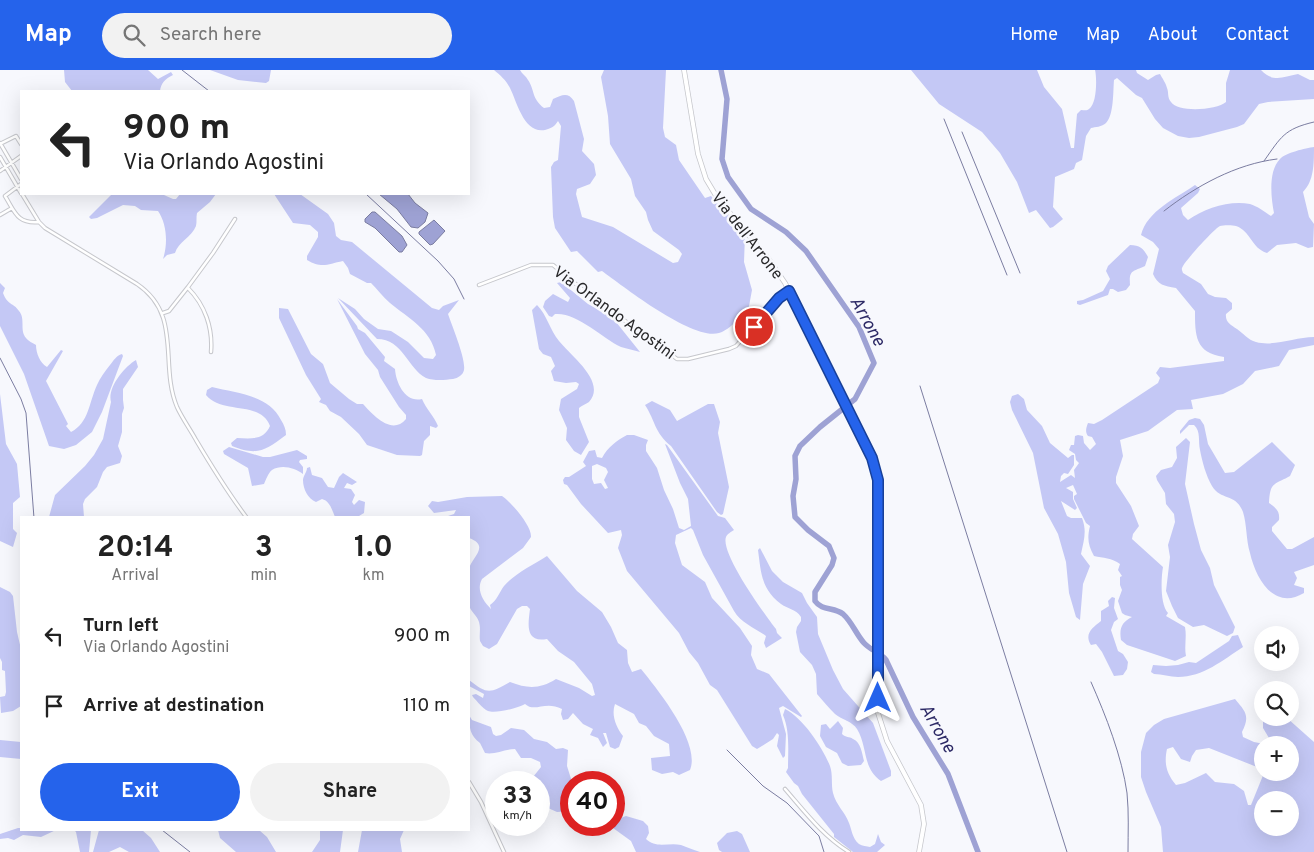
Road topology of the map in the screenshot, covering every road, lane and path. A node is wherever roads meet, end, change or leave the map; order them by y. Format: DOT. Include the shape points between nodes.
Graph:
graph roads {
  1 [pos="684,70"];
  2 [pos="20,142"];
  3 [pos="0,144"];
  4 [pos="0,157"];
  5 [pos="20,157"];
  6 [pos="12,163"];
  7 [pos="6,167"];
  8 [pos="0,171"];
  9 [pos="20,177"];
  10 [pos="20,185"];
  11 [pos="18,188"];
  12 [pos="20,191"];
  13 [pos="0,194"];
  14 [pos="22,195"];
  15 [pos="5,196"];
  16 [pos="12,208"];
  17 [pos="0,216"];
  18 [pos="235,219"];
  19 [pos="39,222"];
  20 [pos="479,285"];
  21 [pos="188,287"];
  22 [pos="789,291"];
  23 [pos="163,313"];
  24 [pos="211,352"];
  25 [pos="245,516"];
  26 [pos="470,784"];
  27 [pos="785,789"];
  28 [pos="504,852"];
  29 [pos="849,852"];
  30 [pos="919,852"];
  1 -- 22 [label="street, Via dell'Arrone" via="698,154 706,179 718,199 768,258"];
  2 -- 3 [label="street" via="16,136"];
  3 -- 6 [label="street"];
  4 -- 7 [label="street"];
  5 -- 6 [label="street"];
  6 -- 7 [label="street"];
  6 -- 9 [label="street"];
  7 -- 8 [label="street"];
  7 -- 11 [label="street"];
  10 -- 11 [label="street"];
  11 -- 12 [label="street"];
  11 -- 15 [label="street"];
  13 -- 15 [label="street"];
  14 -- 19 [label="street"];
  15 -- 16 [label="street"];
  16 -- 17 [label="street"];
  16 -- 19 [label="street" via="23,221"];
  18 -- 21 [label="street"];
  19 -- 23 [label="street" via="144,288"];
  20 -- 22 [label="street, Via Orlando Agostini" via="531,265 553,265 673,356 683,360 736,346"];
  21 -- 23 [label="street" via="170,311"];
  21 -- 24 [label="street" via="208,318"];
  22 -- 30 [label="street, Via dell'Arrone" via="872,458 878,480 878,703 887,741 921,804 924,824"];
  23 -- 25 [label="street" via="177,406 211,466"];
  26 -- 28 [label="street"];
  27 -- 29 [label="street" via="825,834"];
}
